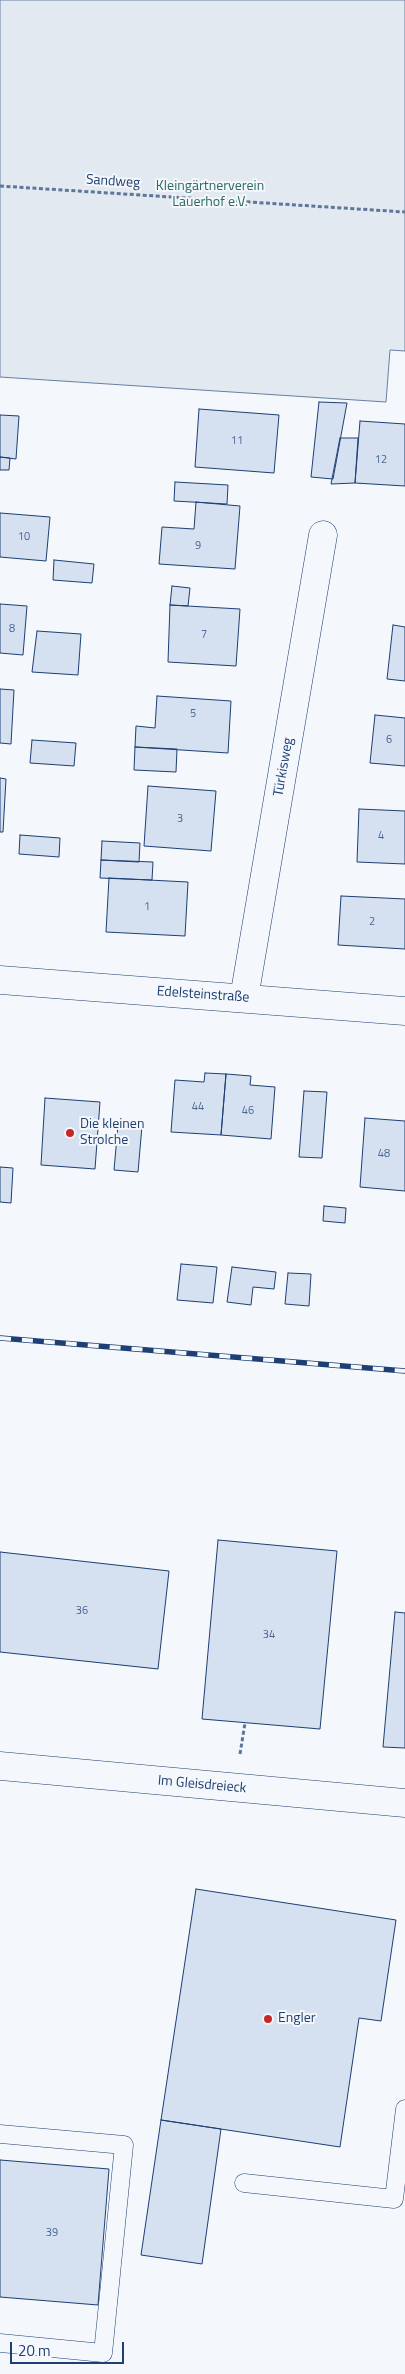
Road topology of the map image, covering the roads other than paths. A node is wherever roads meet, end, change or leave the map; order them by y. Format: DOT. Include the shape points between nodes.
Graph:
graph roads {
  1 [pos="323,535"];
  2 [pos="0,980"];
  3 [pos="244,998"];
  4 [pos="405,1011"];
  5 [pos="0,1766"];
  6 [pos="405,1803"];
  7 [pos="405,2110"];
  8 [pos="0,2134"];
  9 [pos="244,2183"];
  10 [pos="0,2343"];
  1 -- 3 [label="street, Türkisweg"];
  2 -- 3 [label="street, Edelsteinstraße"];
  3 -- 4 [label="street, Edelsteinstraße"];
  5 -- 6 [label="street, Im Gleisdreieck"];
  7 -- 9 [label="lane" via="394,2199"];
  8 -- 10 [label="lane" via="124,2145 103,2353"];
}
